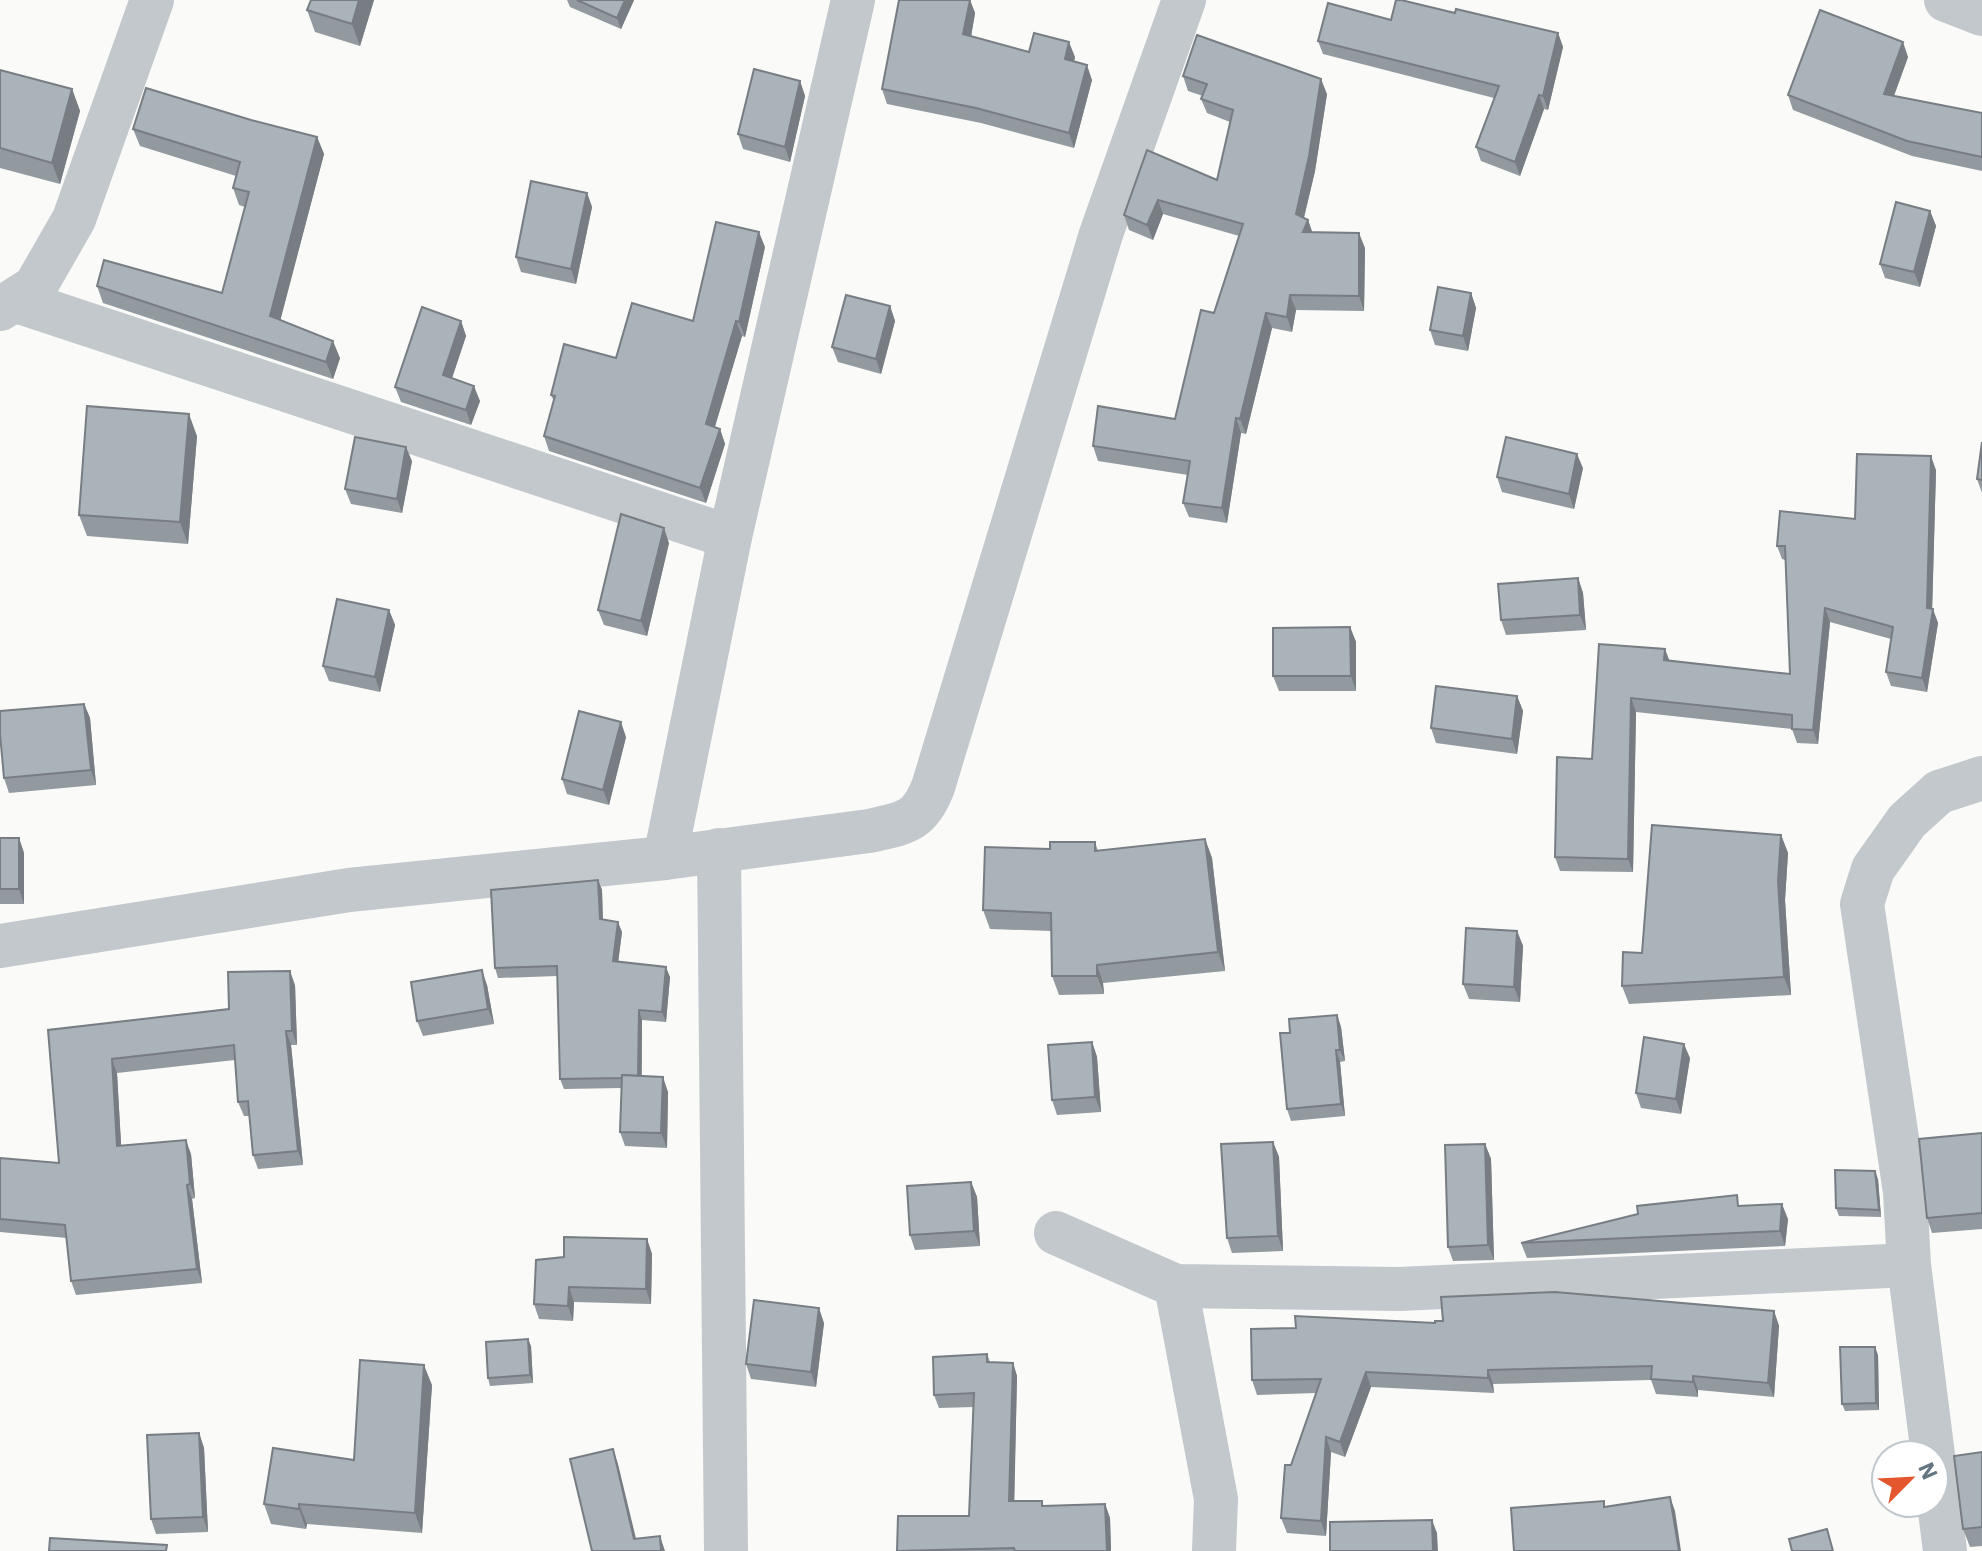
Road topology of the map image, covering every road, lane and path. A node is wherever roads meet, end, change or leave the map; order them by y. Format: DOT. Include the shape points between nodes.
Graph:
graph roads {
  1 [pos="152,0"];
  2 [pos="853,0"];
  3 [pos="1184,0"];
  4 [pos="1946,0"];
  5 [pos="1982,14"];
  6 [pos="8,305"];
  7 [pos="730,537"];
  8 [pos="1982,778"];
  9 [pos="719,850"];
  10 [pos="665,858"];
  11 [pos="0,946"];
  12 [pos="1056,1233"];
  13 [pos="1909,1265"];
  14 [pos="1176,1286"];
  15 [pos="1931,1439"];
  16 [pos="1941,1519"];
  17 [pos="726,1551"];
  18 [pos="1214,1551"];
  19 [pos="1945,1551"];
  1 -- 6 [label="street" via="74,219 35,287"];
  2 -- 7 [label="street"];
  3 -- 9 [label="street" via="1101,234 926,805 902,824 880,829"];
  4 -- 5 [label="street"];
  6 -- 7 [label="street"];
  7 -- 10 [label="street"];
  8 -- 13 [label="street" via="1939,792 1907,821 1873,869 1862,904 1905,1192"];
  9 -- 10 [label="street"];
  9 -- 17 [label="street"];
  10 -- 11 [label="street" via="349,890"];
  12 -- 14 [label="street"];
  13 -- 14 [label="street" via="1400,1289"];
  13 -- 15 [label="street"];
  14 -- 18 [label="street" via="1216,1499"];
  16 -- 19 [label="street"];
}
